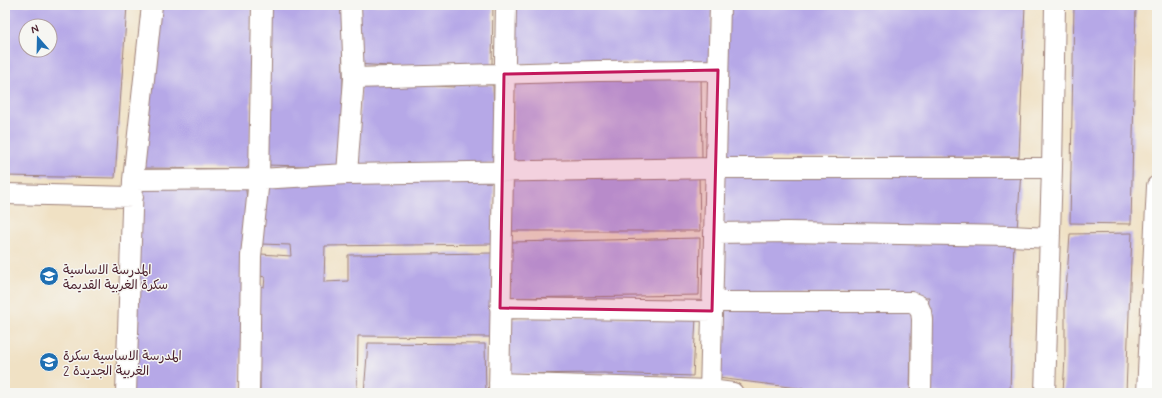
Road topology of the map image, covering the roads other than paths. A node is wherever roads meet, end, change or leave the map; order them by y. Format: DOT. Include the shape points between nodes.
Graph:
graph roads {
  1 [pos="152,5"];
  2 [pos="262,5"];
  3 [pos="352,5"];
  4 [pos="506,5"];
  5 [pos="720,5"];
  6 [pos="1055,5"];
  7 [pos="718,70"];
  8 [pos="504,74"];
  9 [pos="354,78"];
  10 [pos="716,168"];
  11 [pos="1052,168"];
  12 [pos="504,172"];
  13 [pos="347,174"];
  14 [pos="259,179"];
  15 [pos="1157,186"];
  16 [pos="133,188"];
  17 [pos="5,194"];
  18 [pos="714,233"];
  19 [pos="1049,238"];
  20 [pos="1156,241"];
  21 [pos="712,307"];
  22 [pos="500,308"];
  23 [pos="499,388"];
  24 [pos="710,391"];
  25 [pos="126,393"];
  26 [pos="249,393"];
  27 [pos="733,393"];
  28 [pos="921,393"];
  29 [pos="1045,393"];
  30 [pos="1147,393"];
  1 -- 16 [label="street"];
  2 -- 14 [label="street"];
  3 -- 9 [label="street"];
  4 -- 8 [label="street"];
  5 -- 7 [label="street"];
  6 -- 11 [label="street"];
  7 -- 8 [label="street"];
  7 -- 10 [label="street"];
  8 -- 9 [label="street"];
  8 -- 12 [label="street"];
  9 -- 13 [label="street"];
  10 -- 11 [label="street"];
  10 -- 12 [label="street"];
  10 -- 18 [label="street"];
  11 -- 19 [label="street"];
  12 -- 13 [label="street"];
  12 -- 22 [label="street"];
  13 -- 14 [label="street"];
  14 -- 16 [label="street"];
  14 -- 26 [label="street" via="251,256"];
  15 -- 20 [label="street"];
  16 -- 17 [label="street"];
  16 -- 25 [label="street"];
  18 -- 19 [label="street" via="788,232"];
  18 -- 21 [label="street"];
  19 -- 29 [label="street"];
  20 -- 30 [label="street"];
  21 -- 22 [label="street"];
  21 -- 24 [label="street"];
  21 -- 28 [label="street" via="911,302 918,305 922,319"];
  22 -- 23 [label="street"];
  23 -- 24 [label="street"];
  24 -- 27 [label="street"];
}
